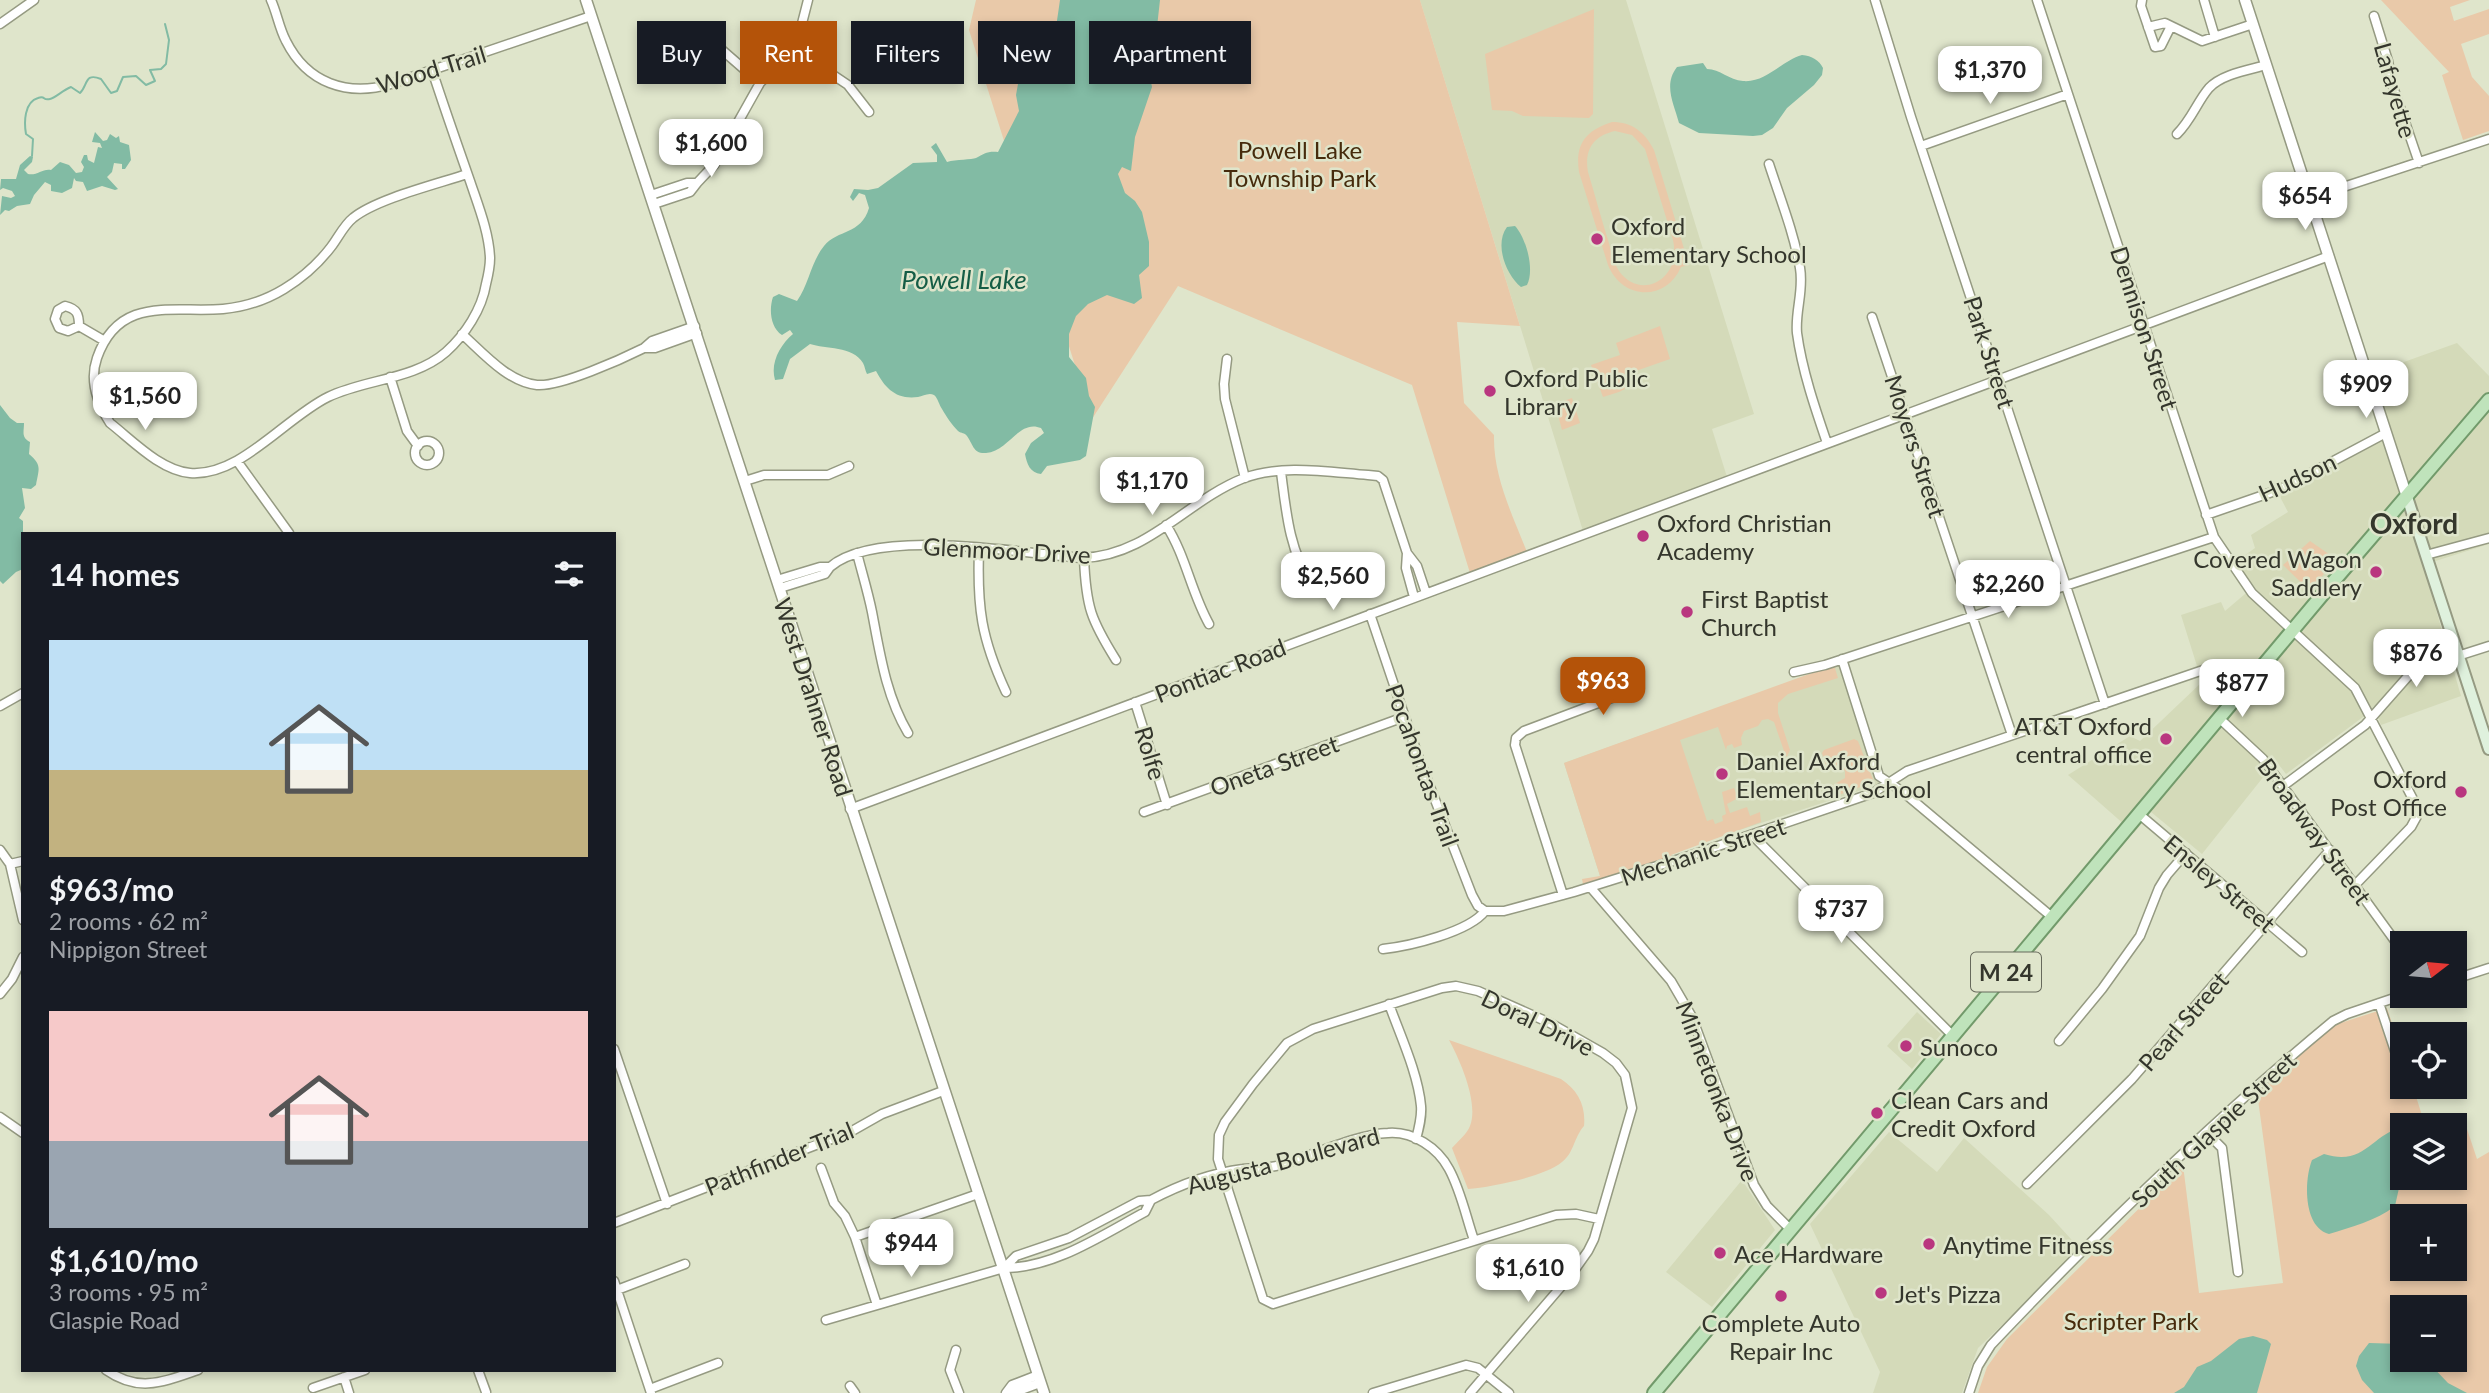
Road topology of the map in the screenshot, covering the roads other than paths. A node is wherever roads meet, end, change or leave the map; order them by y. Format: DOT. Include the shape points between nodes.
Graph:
graph roads {
  1 [pos="34,0"];
  2 [pos="271,0"];
  3 [pos="586,0"];
  4 [pos="808,0"];
  5 [pos="1875,0"];
  6 [pos="2037,0"];
  7 [pos="2142,0"];
  8 [pos="2203,0"];
  9 [pos="2245,0"];
  10 [pos="591,16"];
  11 [pos="2374,16"];
  12 [pos="803,21"];
  13 [pos="0,24"];
  14 [pos="2253,24"];
  15 [pos="2171,26"];
  16 [pos="2148,27"];
  17 [pos="2216,37"];
  18 [pos="726,53"];
  19 [pos="2266,65"];
  20 [pos="740,66"];
  21 [pos="432,70"];
  22 [pos="837,78"];
  23 [pos="759,84"];
  24 [pos="2068,94"];
  25 [pos="869,112"];
  26 [pos="2177,134"];
  27 [pos="2489,139"];
  28 [pos="1921,146"];
  29 [pos="2419,163"];
  30 [pos="1769,164"];
  31 [pos="467,174"];
  32 [pos="2310,198"];
  33 [pos="653,200"];
  34 [pos="2329,256"];
  35 [pos="1872,317"];
  36 [pos="2144,325"];
  37 [pos="79,326"];
  38 [pos="696,329"];
  39 [pos="462,334"];
  40 [pos="103,340"];
  41 [pos="1227,359"];
  42 [pos="390,377"];
  43 [pos="1999,379"];
  44 [pos="2489,400"];
  45 [pos="1906,414"];
  46 [pos="2386,433"];
  47 [pos="1827,443"];
  48 [pos="418,446"];
  49 [pos="237,461"];
  50 [pos="849,466"];
  51 [pos="1281,472"];
  52 [pos="1245,478"];
  53 [pos="745,481"];
  54 [pos="2407,497"];
  55 [pos="2206,515"];
  56 [pos="1166,525"];
  57 [pos="288,532"];
  58 [pos="2214,537"];
  59 [pos="2489,538"];
  60 [pos="979,549"];
  61 [pos="857,553"];
  62 [pos="1407,553"];
  63 [pos="2426,555"];
  64 [pos="1084,558"];
  65 [pos="1311,583"];
  66 [pos="778,584"];
  67 [pos="2067,586"];
  68 [pos="1426,593"];
  69 [pos="1414,597"];
  70 [pos="1370,614"];
  71 [pos="1973,616"];
  72 [pos="1209,624"];
  73 [pos="2292,632"];
  74 [pos="2489,646"];
  75 [pos="2458,655"];
  76 [pos="1842,659"];
  77 [pos="1116,660"];
  78 [pos="1794,672"];
  79 [pos="2255,676"];
  80 [pos="1637,681"];
  81 [pos="1006,692"];
  82 [pos="21,694"];
  83 [pos="1135,702"];
  84 [pos="2105,704"];
  85 [pos="0,706"];
  86 [pos="1404,716"];
  87 [pos="2219,718"];
  88 [pos="2372,718"];
  89 [pos="908,733"];
  90 [pos="2012,735"];
  91 [pos="2489,749"];
  92 [pos="1890,783"];
  93 [pos="2283,786"];
  94 [pos="1167,805"];
  95 [pos="850,808"];
  96 [pos="1144,812"];
  97 [pos="2139,814"];
  98 [pos="1752,835"];
  99 [pos="0,850"];
  100 [pos="2330,850"];
  101 [pos="2186,853"];
  102 [pos="21,861"];
  103 [pos="9,864"];
  104 [pos="2355,885"];
  105 [pos="1591,888"];
  106 [pos="1563,895"];
  107 [pos="1485,911"];
  108 [pos="21,912"];
  109 [pos="2052,917"];
  110 [pos="2268,923"];
  111 [pos="2390,934"];
  112 [pos="1383,949"];
  113 [pos="2301,952"];
  114 [pos="21,961"];
  115 [pos="2489,968"];
  116 [pos="2468,975"];
  117 [pos="0,994"];
  118 [pos="2390,999"];
  119 [pos="2379,1003"];
  120 [pos="1389,1004"];
  121 [pos="1952,1035"];
  122 [pos="2390,1036"];
  123 [pos="2059,1041"];
  124 [pos="616,1055"];
  125 [pos="943,1091"];
  126 [pos="0,1116"];
  127 [pos="21,1132"];
  128 [pos="2206,1132"];
  129 [pos="1416,1139"];
  130 [pos="821,1168"];
  131 [pos="1221,1173"];
  132 [pos="2027,1184"];
  133 [pos="978,1194"];
  134 [pos="1152,1200"];
  135 [pos="667,1204"];
  136 [pos="1598,1219"];
  137 [pos="616,1222"];
  138 [pos="1793,1226"];
  139 [pos="855,1237"];
  140 [pos="1474,1240"];
  141 [pos="1061,1241"];
  142 [pos="1065,1253"];
  143 [pos="685,1264"];
  144 [pos="1003,1268"];
  145 [pos="2238,1272"];
  146 [pos="616,1286"];
  147 [pos="877,1305"];
  148 [pos="826,1320"];
  149 [pos="956,1350"];
  150 [pos="718,1363"];
  151 [pos="109,1372"];
  152 [pos="192,1372"];
  153 [pos="359,1372"];
  154 [pos="479,1372"];
  155 [pos="1486,1374"];
  156 [pos="344,1377"];
  157 [pos="1041,1384"];
  158 [pos="313,1388"];
  159 [pos="650,1391"];
  160 [pos="486,1392"];
  161 [pos="349,1393"];
  162 [pos="959,1393"];
  163 [pos="1006,1393"];
  164 [pos="1013,1393"];
  165 [pos="1373,1393"];
  166 [pos="1470,1393"];
  167 [pos="1509,1393"];
  168 [pos="1654,1393"];
  169 [pos="1969,1393"];
  1 -- 13 [label="street"];
  2 -- 21 [label="street, Wood Trail" via="295,55 307,70 336,86 365,90"];
  3 -- 10 [label="street, West Drahner Road"];
  4 -- 12 [label="street"];
  5 -- 28 [label="street, Park Street"];
  6 -- 24 [label="street, Dennison Street"];
  7 -- 16 [label="street"];
  8 -- 17 [label="street"];
  9 -- 14 [label="street"];
  10 -- 21 [label="street, Wood Trail"];
  10 -- 33 [label="street, West Drahner Road"];
  11 -- 29 [label="street, Lafayette"];
  14 -- 17 [label="street"];
  14 -- 19 [label="street"];
  15 -- 16 [label="street"];
  15 -- 16 [label="street" via="2159,48 2154,46"];
  15 -- 17 [label="street" via="2200,40"];
  18 -- 20 [label="street"];
  19 -- 26 [label="street" via="2214,83"];
  19 -- 32 [label="street"];
  21 -- 31 [label="street"];
  22 -- 25 [label="street"];
  23 -- 33 [label="street" via="715,165 690,192"];
  24 -- 28 [label="street"];
  24 -- 36 [label="street, Dennison Street"];
  27 -- 29 [label="street"];
  28 -- 43 [label="street, Park Street"];
  29 -- 32 [label="street"];
  30 -- 47 [label="street" via="1800,268 1798,337"];
  31 -- 39 [label="street" via="490,259 479,308"];
  31 -- 40 [label="street" via="372,206 352,218 308,273 258,302 223,309 146,312 121,323"];
  32 -- 34 [label="street"];
  33 -- 38 [label="street, West Drahner Road"];
  34 -- 36 [label="street, Pontiac Road"];
  34 -- 46 [label="street"];
  35 -- 45 [label="street, Moyers Street"];
  36 -- 43 [label="street, Pontiac Road"];
  36 -- 55 [label="street, Dennison Street"];
  37 -- 40 [label="street"];
  38 -- 39 [label="street" via="655,348 537,385 501,369"];
  38 -- 53 [label="street, West Drahner Road"];
  39 -- 42 [label="street" via="445,353"];
  40 -- 49 [label="street" via="94,381 97,400 110,423 178,470 207,472"];
  41 -- 52 [label="street" via="1225,399"];
  42 -- 48 [label="street" via="407,431"];
  42 -- 49 [label="street" via="329,397"];
  43 -- 45 [label="street, Pontiac Road"];
  43 -- 67 [label="street, Park Street"];
  44 -- 54 [label="main road, M 24"];
  45 -- 47 [label="street, Pontiac Road"];
  45 -- 71 [label="street, Moyers Street"];
  46 -- 54 [label="street"];
  46 -- 55 [label="street, Hudson" via="2281,489"];
  47 -- 68 [label="street, Pontiac Road"];
  49 -- 57 [label="street"];
  50 -- 53 [label="street" via="828,475 764,475"];
  51 -- 52 [label="street, Glenmoor Drive"];
  51 -- 62 [label="street, Glenmoor Drive" via="1378,476 1386,485"];
  51 -- 65 [label="street" via="1292,539"];
  52 -- 56 [label="street, Glenmoor Drive"];
  53 -- 66 [label="street, West Drahner Road"];
  54 -- 63 [label="main road"];
  54 -- 73 [label="main road, M 24"];
  55 -- 58 [label="street, Dennison Street"];
  56 -- 64 [label="street, Glenmoor Drive" via="1131,548"];
  56 -- 72 [label="street"];
  58 -- 67 [label="street"];
  58 -- 73 [label="street, Dennison Street" via="2247,588"];
  59 -- 63 [label="street"];
  60 -- 61 [label="street, Glenmoor Drive" via="916,545"];
  60 -- 64 [label="street, Glenmoor Drive"];
  60 -- 81 [label="street" via="980,622"];
  61 -- 66 [label="street, Glenmoor Drive" via="837,560 825,574"];
  61 -- 89 [label="street" via="887,686"];
  62 -- 68 [label="street, Glenmoor Drive"];
  62 -- 69 [label="street, Glenmoor Drive"];
  63 -- 75 [label="main road"];
  64 -- 77 [label="street" via="1089,609"];
  66 -- 95 [label="street, West Drahner Road"];
  67 -- 71 [label="street"];
  67 -- 84 [label="street, Park Street"];
  68 -- 69 [label="street, Pontiac Road"];
  69 -- 70 [label="street, Pontiac Road"];
  70 -- 83 [label="street, Pontiac Road"];
  70 -- 86 [label="street, Pocahontas Trail"];
  71 -- 76 [label="street"];
  71 -- 90 [label="street, Moyers Street"];
  73 -- 79 [label="main road, M 24"];
  73 -- 88 [label="street, Dennison Street" via="2350,681"];
  74 -- 75 [label="street"];
  75 -- 88 [label="street" via="2410,674"];
  75 -- 91 [label="main road"];
  76 -- 78 [label="street"];
  76 -- 92 [label="street" via="1879,776"];
  79 -- 84 [label="street, Mechanic Street" via="2240,666 2221,665"];
  79 -- 87 [label="main road, M 24"];
  80 -- 106 [label="street" via="1630,691 1526,730 1516,738"];
  82 -- 85 [label="street"];
  83 -- 94 [label="street, Rolfe"];
  83 -- 95 [label="street, Pontiac Road"];
  84 -- 90 [label="street, Mechanic Street"];
  86 -- 94 [label="street, Oneta Street"];
  86 -- 107 [label="street, Pocahontas Trail" via="1472,895"];
  87 -- 93 [label="street, Broadway Street" via="2254,748"];
  87 -- 97 [label="main road, M 24"];
  88 -- 93 [label="street"];
  88 -- 104 [label="street, Dennison Street" via="2417,816"];
  90 -- 92 [label="street, Mechanic Street" via="1908,771"];
  92 -- 98 [label="street, Mechanic Street"];
  92 -- 109 [label="street"];
  93 -- 100 [label="street, Broadway Street"];
  94 -- 96 [label="street, Oneta Street"];
  95 -- 125 [label="street, West Drahner Road"];
  97 -- 101 [label="street, Ensley Street"];
  97 -- 109 [label="main road, M 24"];
  98 -- 105 [label="street, Mechanic Street"];
  98 -- 121 [label="street"];
  99 -- 103 [label="street"];
  100 -- 104 [label="street, Broadway Street"];
  100 -- 110 [label="street, Pearl Street"];
  101 -- 110 [label="street, Ensley Street"];
  101 -- 123 [label="street" via="2159,888 2140,936"];
  102 -- 103 [label="street"];
  103 -- 108 [label="street"];
  104 -- 111 [label="street, Broadway Street"];
  105 -- 106 [label="street, Mechanic Street"];
  105 -- 138 [label="street, Minnetonka Drive" via="1682,997 1754,1185 1767,1206"];
  106 -- 107 [label="street, Mechanic Street" via="1504,911"];
  107 -- 112 [label="street, Mechanic Street" via="1459,930"];
  109 -- 121 [label="main road, M 24"];
  110 -- 113 [label="street, Ensley Street"];
  110 -- 132 [label="street, Pearl Street" via="2127,1085"];
  114 -- 117 [label="street"];
  115 -- 116 [label="street"];
  118 -- 119 [label="street, South Glaspie Street"];
  119 -- 122 [label="street"];
  119 -- 128 [label="street, South Glaspie Street" via="2333,1021"];
  120 -- 129 [label="street" via="1418,1089 1421,1121"];
  120 -- 131 [label="street, Doral Drive" via="1313,1029 1287,1043 1225,1122 1217,1147"];
  120 -- 136 [label="street, Doral Drive" via="1442,988 1478,991 1550,1023 1616,1063 1628,1083 1632,1108"];
  121 -- 138 [label="main road, M 24"];
  124 -- 135 [label="street"];
  125 -- 133 [label="street, West Drahner Road"];
  125 -- 135 [label="street, Pathfinder Trial"];
  126 -- 127 [label="street"];
  128 -- 145 [label="street" via="2222,1149"];
  128 -- 169 [label="street, South Glaspie Street" via="1991,1345"];
  129 -- 131 [label="street, Augusta Boulevard" via="1389,1132 1276,1166"];
  129 -- 140 [label="street" via="1427,1143 1448,1168"];
  130 -- 139 [label="street" via="834,1203"];
  131 -- 134 [label="street, Augusta Boulevard"];
  131 -- 140 [label="street, Doral Drive" via="1263,1299 1273,1304"];
  133 -- 139 [label="street"];
  133 -- 144 [label="street, West Drahner Road"];
  134 -- 141 [label="street, Augusta Boulevard" via="1139,1201"];
  134 -- 142 [label="street, Augusta Boulevard" via="1145,1212"];
  135 -- 137 [label="street, Pathfinder Trial"];
  136 -- 140 [label="street, Doral Drive" via="1556,1215"];
  136 -- 155 [label="street, Doral Drive" via="1588,1251 1571,1275"];
  138 -- 168 [label="main road, M 24"];
  139 -- 147 [label="street"];
  141 -- 142 [label="street"];
  141 -- 144 [label="street, Augusta Boulevard" via="1016,1256"];
  142 -- 144 [label="street, Augusta Boulevard" via="1020,1268"];
  143 -- 146 [label="street"];
  144 -- 147 [label="street"];
  144 -- 157 [label="street, West Drahner Road"];
  146 -- 159 [label="street"];
  147 -- 148 [label="street"];
  149 -- 162 [label="street" via="950,1370"];
  150 -- 159 [label="street"];
  151 -- 152 [label="street" via="120,1380 155,1384"];
  153 -- 156 [label="street"];
  154 -- 160 [label="street"];
  155 -- 165 [label="street" via="1466,1365"];
  155 -- 166 [label="street, Doral Drive"];
  155 -- 167 [label="street"];
  156 -- 158 [label="street"];
  156 -- 161 [label="street"];
  157 -- 163 [label="street" via="1012,1385"];
  157 -- 164 [label="street"];
}
